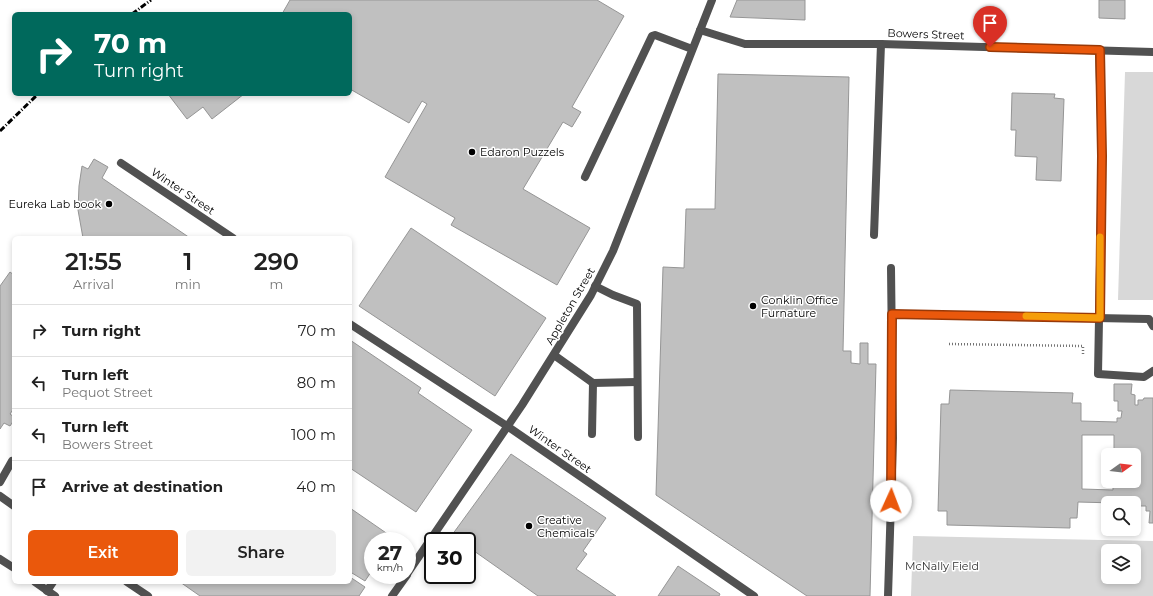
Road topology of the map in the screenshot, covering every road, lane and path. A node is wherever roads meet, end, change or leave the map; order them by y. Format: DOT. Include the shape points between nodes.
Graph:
graph roads {
  1 [pos="712,0"];
  2 [pos="700,30"];
  3 [pos="881,44"];
  4 [pos="692,49"];
  5 [pos="1100,50"];
  6 [pos="1153,52"];
  7 [pos="121,163"];
  8 [pos="585,177"];
  9 [pos="874,235"];
  10 [pos="230,236"];
  11 [pos="891,268"];
  12 [pos="595,286"];
  13 [pos="892,314"];
  14 [pos="1100,318"];
  15 [pos="352,325"];
  16 [pos="1153,326"];
  17 [pos="949,344"];
  18 [pos="1083,354"];
  19 [pos="554,355"];
  20 [pos="1153,371"];
  21 [pos="638,382"];
  22 [pos="593,383"];
  23 [pos="507,426"];
  24 [pos="592,434"];
  25 [pos="638,437"];
  26 [pos="12,462"];
  27 [pos="0,482"];
  28 [pos="0,496"];
  29 [pos="12,505"];
  30 [pos="0,558"];
  31 [pos="416,562"];
  32 [pos="12,567"];
  33 [pos="38,584"];
  34 [pos="52,584"];
  35 [pos="130,584"];
  36 [pos="401,584"];
  37 [pos="47,591"];
  38 [pos="56,596"];
  39 [pos="148,596"];
  40 [pos="392,596"];
  41 [pos="754,596"];
  42 [pos="888,596"];
  1 -- 2 [label="street, Appleton Street"];
  2 -- 3 [label="street, Bowers Street" via="745,44"];
  2 -- 4 [label="street, Appleton Street"];
  3 -- 5 [label="street, Bowers Street"];
  3 -- 9 [label="street"];
  4 -- 8 [label="street" via="652,36"];
  4 -- 12 [label="street, Appleton Street" via="612,251"];
  5 -- 6 [label="street, Bowers Street"];
  5 -- 14 [label="street"];
  7 -- 10 [label="street, Winter Street"];
  11 -- 13 [label="street"];
  12 -- 19 [label="street, Appleton Street"];
  12 -- 21 [label="street" via="637,304"];
  13 -- 14 [label="street"];
  13 -- 42 [label="street" via="893,438"];
  14 -- 16 [label="street" via="1149,319"];
  14 -- 20 [label="street" via="1098,374 1144,378"];
  15 -- 23 [label="street, Winter Street"];
  17 -- 18 [label="path" via="1083,346"];
  19 -- 22 [label="street"];
  19 -- 23 [label="street, Appleton Street"];
  21 -- 22 [label="street"];
  21 -- 25 [label="street"];
  22 -- 24 [label="street"];
  23 -- 31 [label="street, Appleton Street"];
  23 -- 41 [label="street, Winter Street"];
  26 -- 27 [label="street"];
  28 -- 29 [label="street"];
  30 -- 32 [label="street"];
  33 -- 37 [label="street"];
  34 -- 37 [label="street"];
  35 -- 39 [label="street"];
  36 -- 40 [label="street, Appleton Street"];
  37 -- 38 [label="street"];
}
